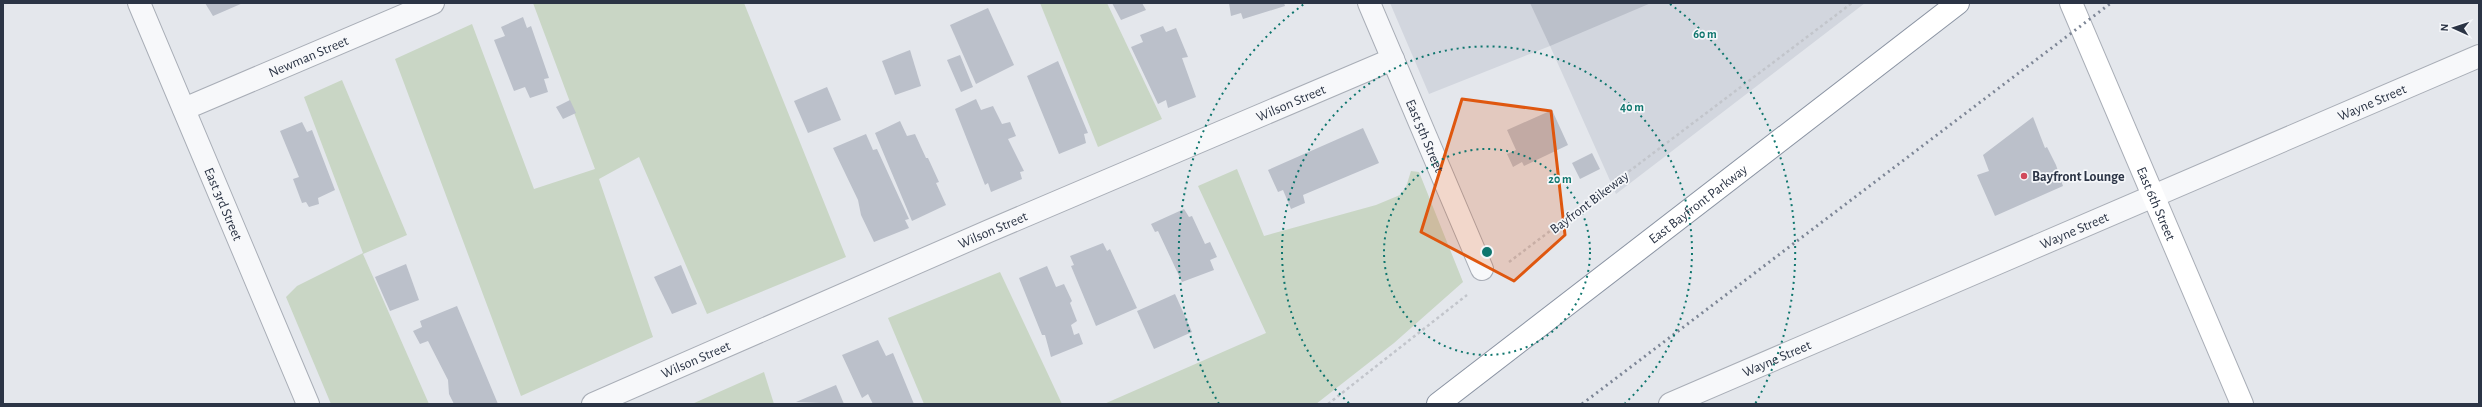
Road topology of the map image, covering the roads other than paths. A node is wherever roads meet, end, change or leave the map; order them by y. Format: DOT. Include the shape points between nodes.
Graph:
graph roads {
  1 [pos="139,3"];
  2 [pos="433,3"];
  3 [pos="1369,3"];
  4 [pos="1958,3"];
  5 [pos="2071,3"];
  6 [pos="2479,56"];
  7 [pos="1393,59"];
  8 [pos="184,109"];
  9 [pos="2155,196"];
  10 [pos="1482,269"];
  11 [pos="308,404"];
  12 [pos="593,404"];
  13 [pos="1438,404"];
  14 [pos="1670,404"];
  15 [pos="2242,404"];
  1 -- 8 [label="street, East 3rd Street"];
  2 -- 8 [label="street, Newman Street"];
  3 -- 7 [label="street, East 5th Street"];
  4 -- 13 [label="main road, East Bayfront Parkway"];
  5 -- 9 [label="main road, East 6th Street"];
  6 -- 9 [label="street, Wayne Street"];
  7 -- 10 [label="street, East 5th Street"];
  7 -- 12 [label="street, Wilson Street" via="981,234"];
  8 -- 11 [label="street, East 3rd Street"];
  9 -- 14 [label="street, Wayne Street"];
  9 -- 15 [label="main road, East 6th Street"];
}
